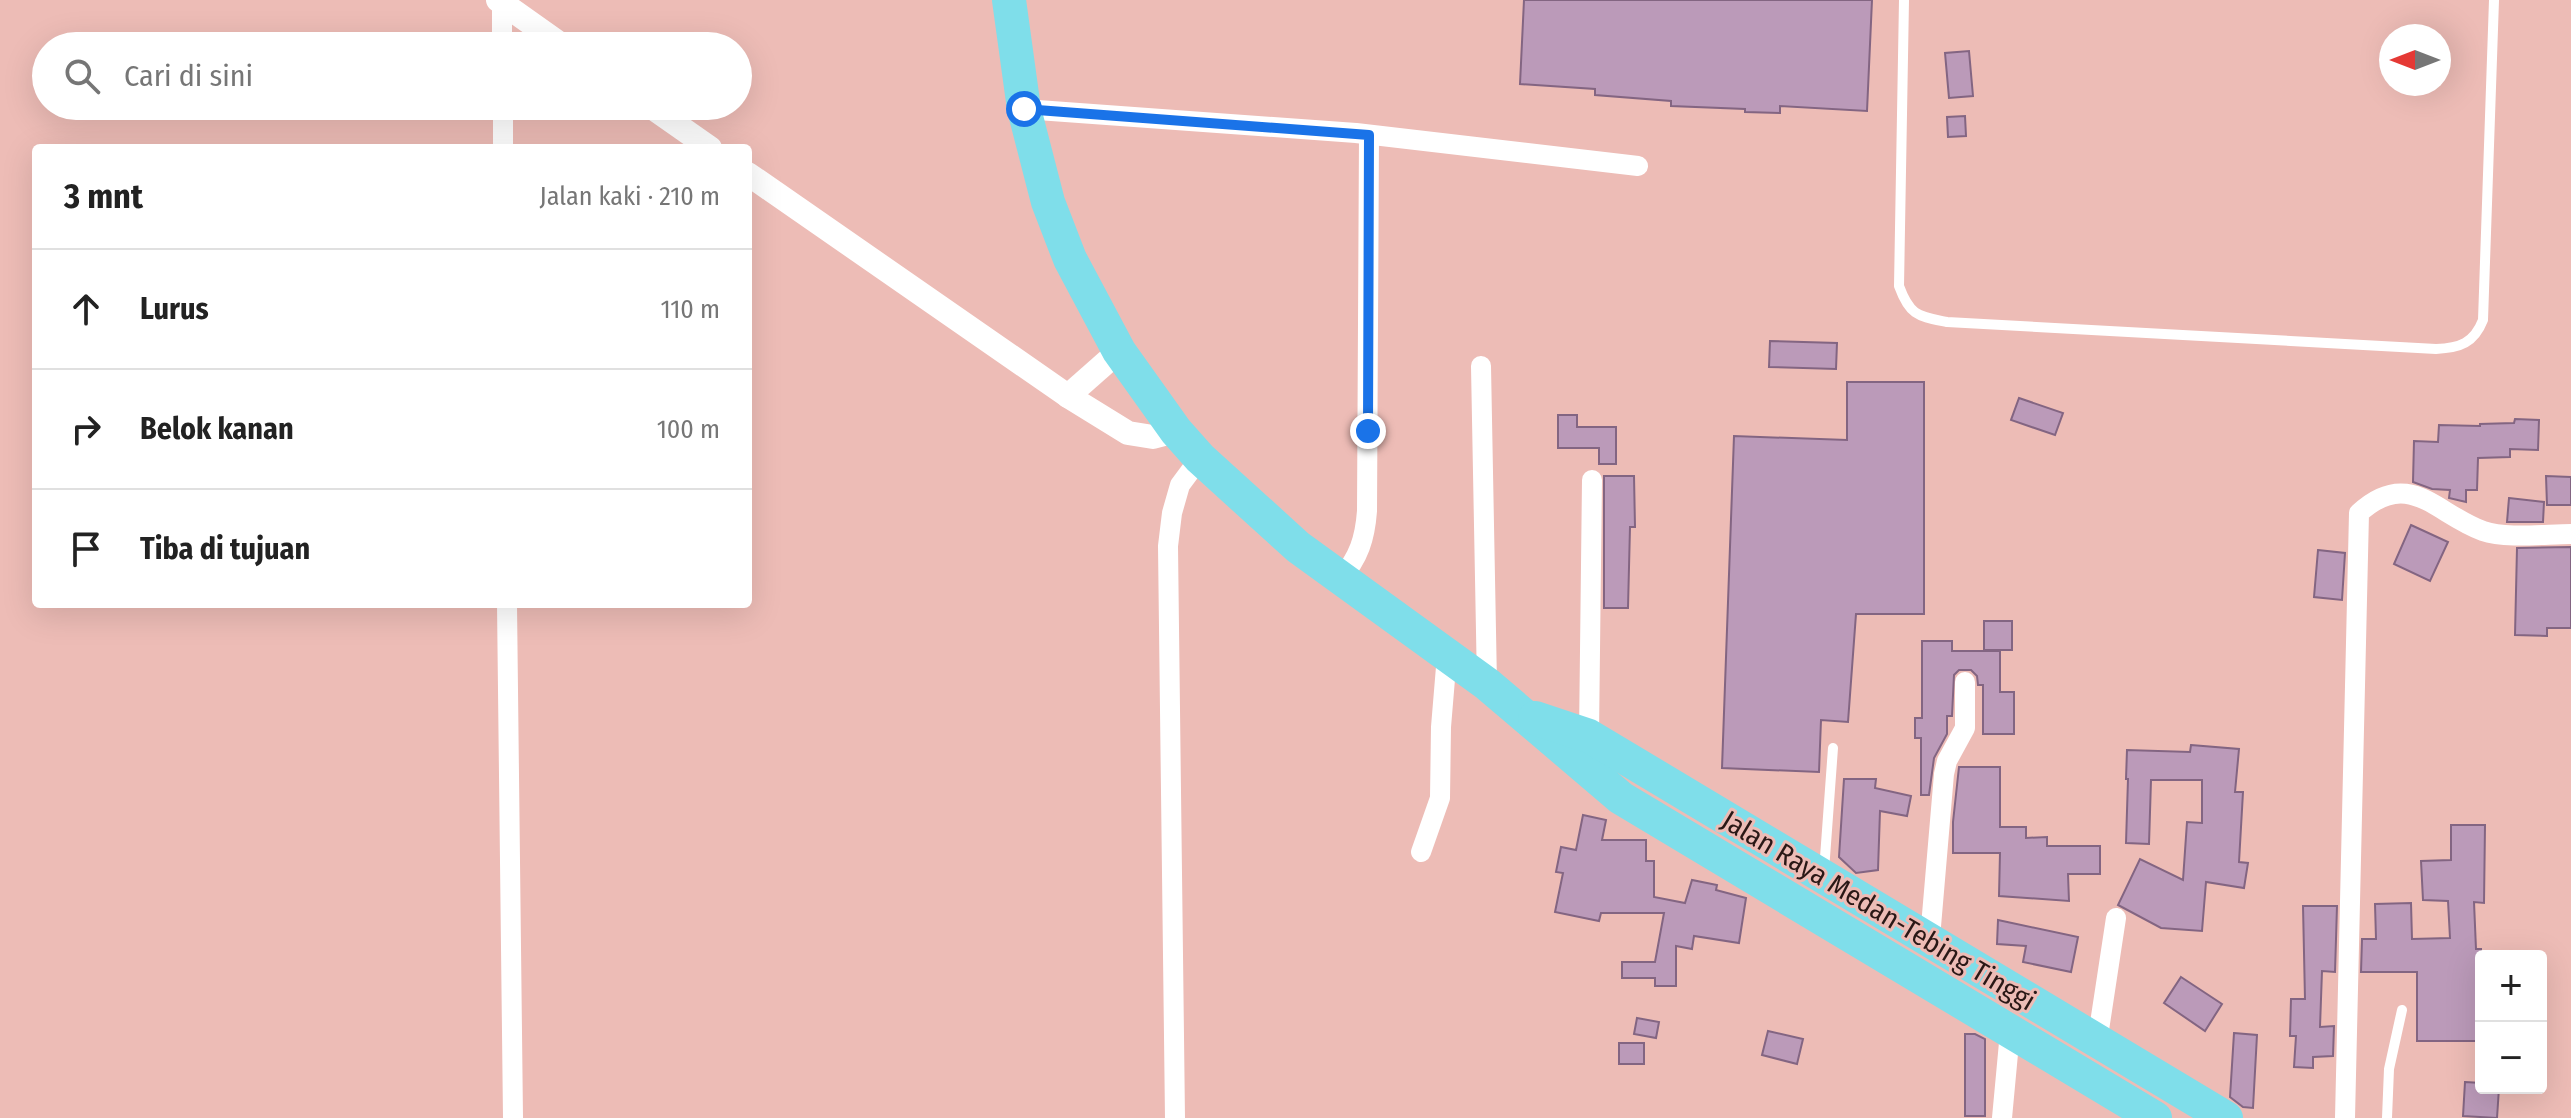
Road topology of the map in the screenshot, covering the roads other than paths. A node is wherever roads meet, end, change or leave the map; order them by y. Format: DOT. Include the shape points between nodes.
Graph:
graph roads {
  1 [pos="1009,0"];
  2 [pos="1904,0"];
  3 [pos="2494,0"];
  4 [pos="500,1"];
  5 [pos="501,32"];
  6 [pos="543,32"];
  7 [pos="1024,109"];
  8 [pos="503,120"];
  9 [pos="670,120"];
  10 [pos="1369,135"];
  11 [pos="503,144"];
  12 [pos="704,144"];
  13 [pos="1638,166"];
  14 [pos="752,177"];
  15 [pos="1119,351"];
  16 [pos="1481,366"];
  17 [pos="1068,396"];
  18 [pos="1176,431"];
  19 [pos="1200,458"];
  20 [pos="1592,480"];
  21 [pos="2571,534"];
  22 [pos="1340,579"];
  23 [pos="507,608"];
  24 [pos="1447,655"];
  25 [pos="1965,682"];
  26 [pos="1487,684"];
  27 [pos="1527,716"];
  28 [pos="1589,736"];
  29 [pos="1833,748"];
  30 [pos="1421,852"];
  31 [pos="1823,877"];
  32 [pos="2116,918"];
  33 [pos="1930,938"];
  34 [pos="2402,1010"];
  35 [pos="2010,1032"];
  36 [pos="2097,1043"];
  37 [pos="513,1118"];
  38 [pos="1175,1118"];
  39 [pos="2002,1118"];
  40 [pos="2155,1118"];
  41 [pos="2226,1118"];
  42 [pos="2345,1118"];
  43 [pos="2387,1118"];
  1 -- 7 [label="highway, Jalan Raya Medan-Tebing Tinggi"];
  2 -- 3 [label="lane" via="1899,286 1906,306 1919,317 2436,349 2465,344 2477,336 2483,320"];
  4 -- 5 [label="street"];
  4 -- 6 [label="street"];
  7 -- 10 [label="street"];
  7 -- 15 [label="highway, Jalan Raya Medan-Tebing Tinggi" via="1048,202 1070,259"];
  8 -- 11 [label="street"];
  9 -- 12 [label="street"];
  10 -- 13 [label="street"];
  10 -- 22 [label="street" via="1366,534"];
  14 -- 17 [label="street"];
  15 -- 17 [label="street"];
  15 -- 18 [label="highway, Jalan Raya Medan-Tebing Tinggi"];
  16 -- 26 [label="street"];
  17 -- 18 [label="street" via="1128,433 1153,437"];
  18 -- 19 [label="highway, Jalan Raya Medan-Tebing Tinggi"];
  19 -- 22 [label="highway, Jalan Raya Medan-Tebing Tinggi"];
  19 -- 38 [label="street" via="1180,485 1168,546"];
  20 -- 28 [label="street"];
  21 -- 42 [label="street" via="2484,531 2398,491 2359,513"];
  22 -- 24 [label="highway, Jalan Raya Medan-Tebing Tinggi"];
  23 -- 37 [label="street"];
  24 -- 26 [label="highway, Jalan Raya Medan-Tebing Tinggi"];
  24 -- 30 [label="street" via="1440,798"];
  25 -- 33 [label="street" via="1965,728 1944,774"];
  26 -- 27 [label="highway, Jalan Raya Medan-Tebing Tinggi"];
  27 -- 28 [label="highway, Jalan Raya Medan-Tebing Tinggi"];
  27 -- 35 [label="highway, Jalan Raya Medan-Tebing Tinggi" via="1621,798"];
  28 -- 31 [label="highway, Jalan Raya Medan-Tebing Tinggi"];
  29 -- 31 [label="lane"];
  31 -- 33 [label="highway, Jalan Raya Medan-Tebing Tinggi"];
  32 -- 36 [label="street"];
  33 -- 36 [label="highway, Jalan Raya Medan-Tebing Tinggi"];
  34 -- 43 [label="lane" via="2389,1069"];
  35 -- 39 [label="street"];
  35 -- 40 [label="highway, Jalan Raya Medan-Tebing Tinggi"];
  36 -- 41 [label="highway, Jalan Raya Medan-Tebing Tinggi"];
}
